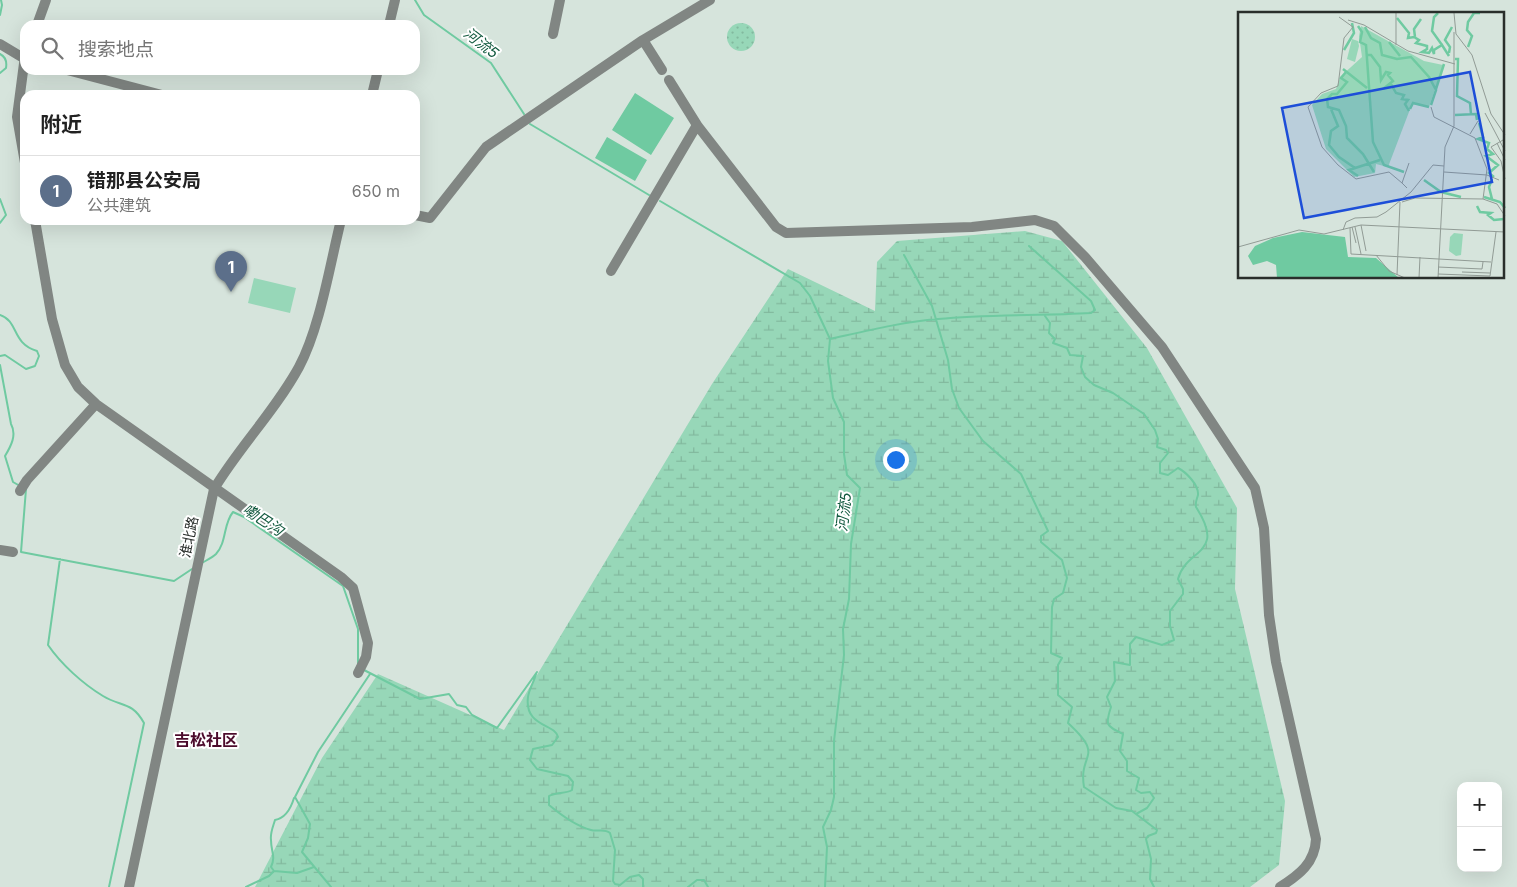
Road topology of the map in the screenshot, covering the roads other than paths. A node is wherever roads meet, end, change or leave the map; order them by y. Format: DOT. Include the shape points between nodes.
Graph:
graph roads {
  1 [pos="46,0"];
  2 [pos="395,0"];
  3 [pos="560,0"];
  4 [pos="710,0"];
  5 [pos="39,20"];
  6 [pos="390,20"];
  7 [pos="553,34"];
  8 [pos="643,40"];
  9 [pos="0,44"];
  10 [pos="20,55"];
  11 [pos="662,70"];
  12 [pos="23,75"];
  13 [pos="86,75"];
  14 [pos="377,75"];
  15 [pos="668,80"];
  16 [pos="21,90"];
  17 [pos="143,90"];
  18 [pos="373,90"];
  19 [pos="20,95"];
  20 [pos="697,125"];
  21 [pos="20,134"];
  22 [pos="420,216"];
  23 [pos="36,225"];
  24 [pos="340,225"];
  25 [pos="611,271"];
  26 [pos="96,404"];
  27 [pos="214,489"];
  28 [pos="20,491"];
  29 [pos="0,550"];
  30 [pos="13,552"];
  31 [pos="361,669"];
  32 [pos="129,887"];
  33 [pos="1280,887"];
  1 -- 5 [label="street"];
  2 -- 6 [label="street"];
  3 -- 7 [label="street"];
  4 -- 8 [label="street"];
  8 -- 11 [label="street"];
  8 -- 22 [label="street" via="486,146 430,218"];
  9 -- 10 [label="street"];
  12 -- 16 [label="street"];
  13 -- 17 [label="street"];
  14 -- 18 [label="street"];
  15 -- 20 [label="street"];
  19 -- 21 [label="street" via="17,117"];
  20 -- 25 [label="street"];
  20 -- 33 [label="street" via="780,231 972,227 1035,220 1054,226 1086,257 1162,347 1248,476 1259,504 1276,662 1316,838 1310,861 1298,875"];
  23 -- 26 [label="street" via="60,351 78,387"];
  24 -- 27 [label="street, 淮北路" via="312,338 300,365 280,400"];
  26 -- 27 [label="street"];
  26 -- 28 [label="street"];
  27 -- 31 [label="street" via="341,577 352,588 368,643"];
  27 -- 32 [label="street, 淮北路"];
  29 -- 30 [label="street"];
}
